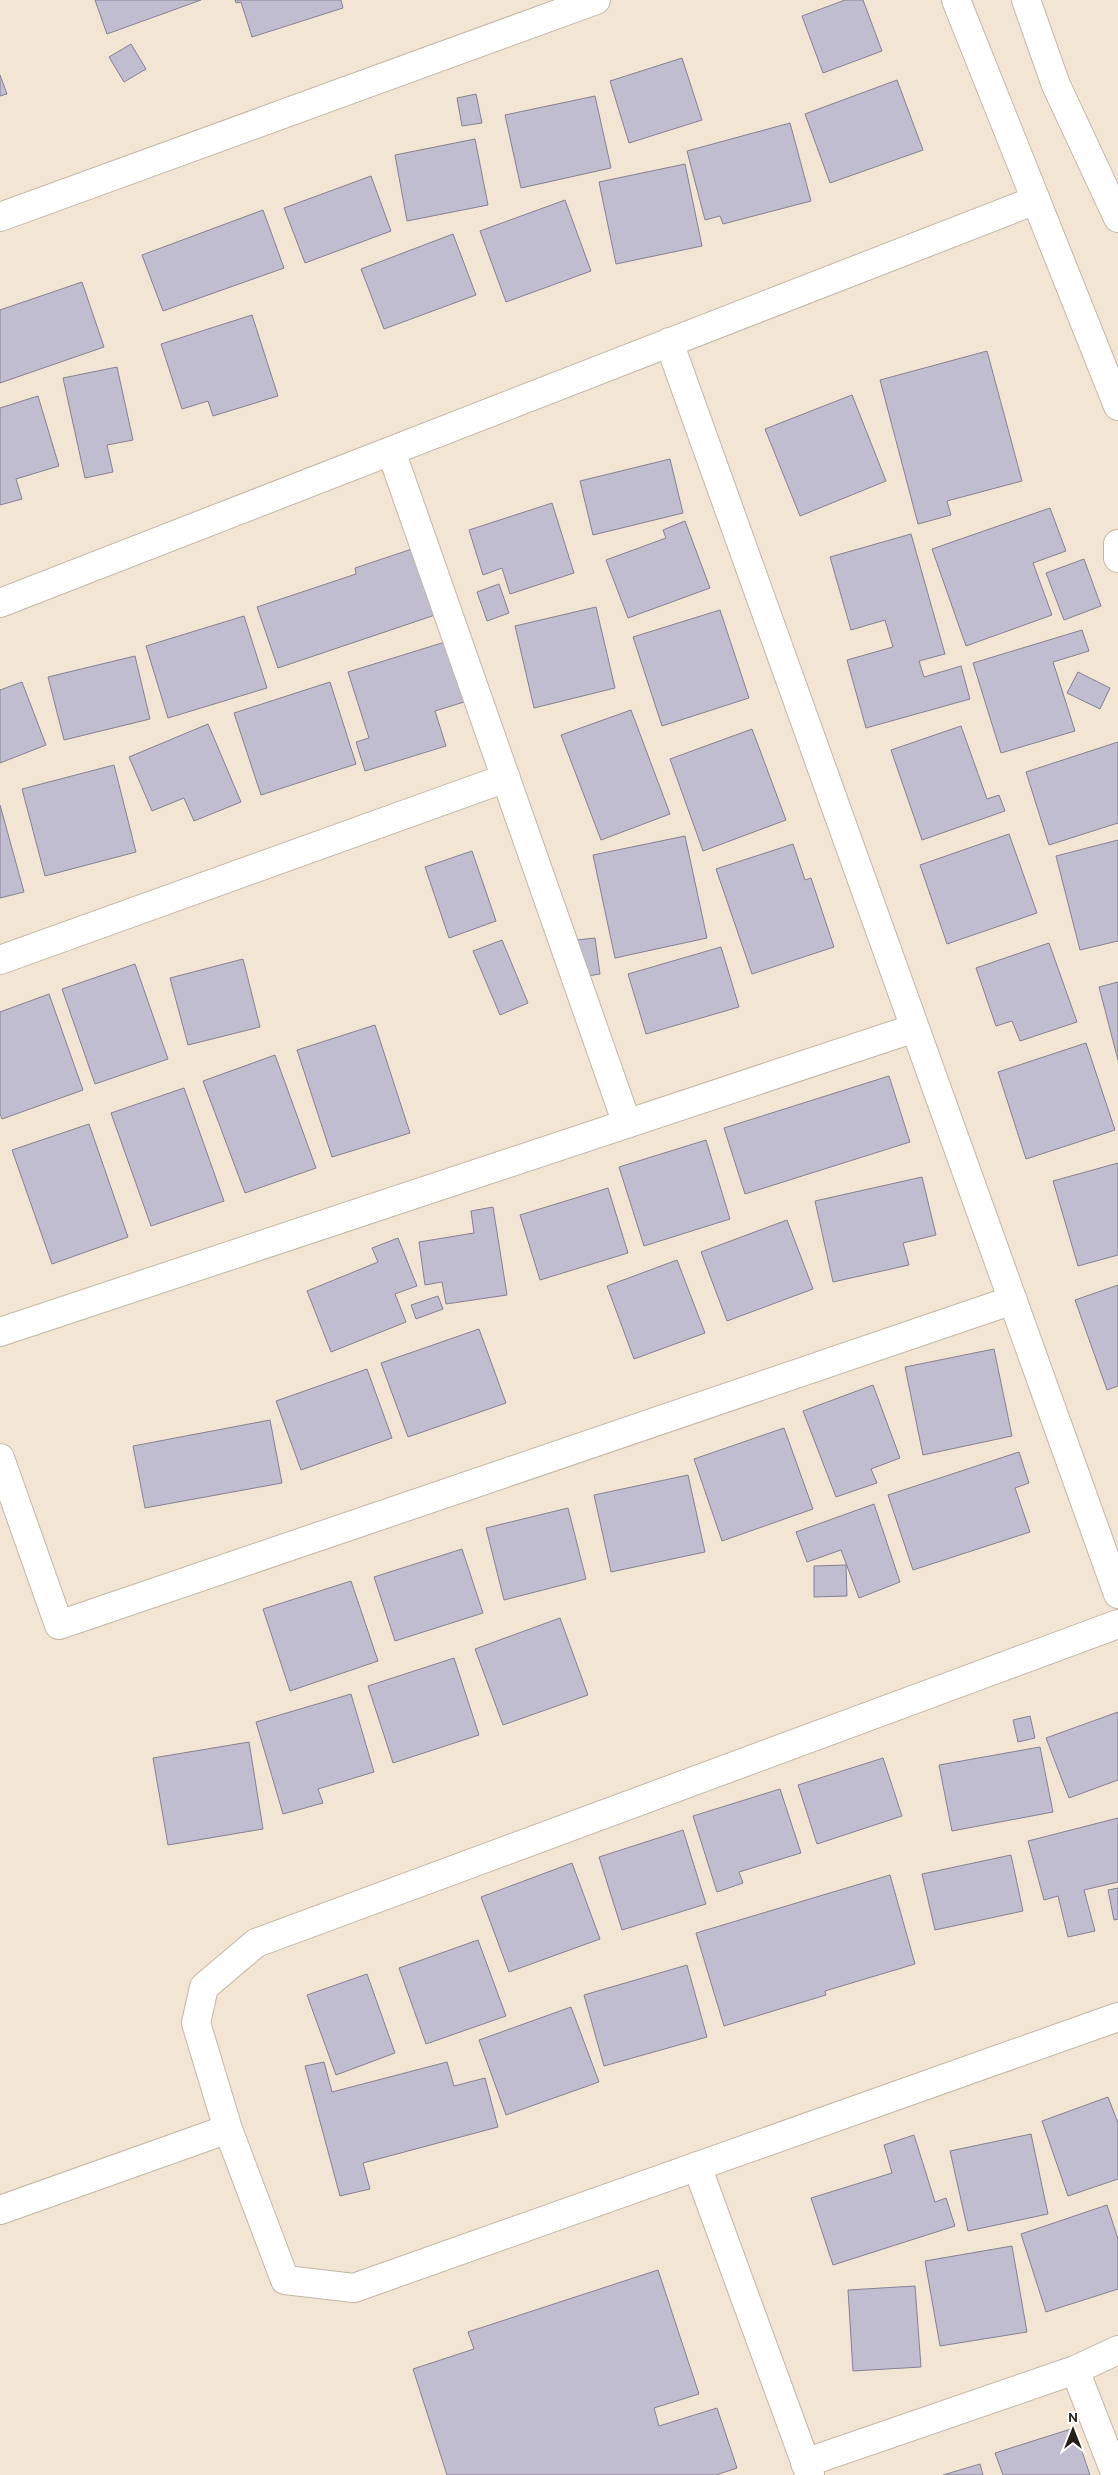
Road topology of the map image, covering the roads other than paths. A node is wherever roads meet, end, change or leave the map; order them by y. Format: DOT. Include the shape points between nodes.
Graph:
graph roads {
  1 [pos="596,0"];
  2 [pos="956,0"];
  3 [pos="1026,0"];
  4 [pos="539,10"];
  5 [pos="1036,200"];
  6 [pos="0,217"];
  7 [pos="1118,218"];
  8 [pos="669,342"];
  9 [pos="1118,406"];
  10 [pos="391,450"];
  11 [pos="1118,544"];
  12 [pos="1118,558"];
  13 [pos="0,603"];
  14 [pos="506,778"];
  15 [pos="0,960"];
  16 [pos="915,1028"];
  17 [pos="627,1124"];
  18 [pos="1013,1300"];
  19 [pos="0,1332"];
  20 [pos="0,1458"];
  21 [pos="1118,1594"];
  22 [pos="1118,1624"];
  23 [pos="1118,2016"];
  24 [pos="228,2129"];
  25 [pos="697,2166"];
  26 [pos="0,2210"];
  27 [pos="1118,2350"];
  28 [pos="1075,2370"];
  29 [pos="808,2469"];
  30 [pos="1116,2475"];
  1 -- 4 [label="street"];
  2 -- 5 [label="street"];
  3 -- 7 [label="street" via="1056,85"];
  4 -- 6 [label="street"];
  5 -- 8 [label="street"];
  5 -- 9 [label="street"];
  8 -- 10 [label="street"];
  8 -- 16 [label="street"];
  10 -- 13 [label="street"];
  10 -- 14 [label="street"];
  11 -- 12 [label="street"];
  14 -- 15 [label="street"];
  14 -- 17 [label="street"];
  16 -- 17 [label="street"];
  16 -- 18 [label="street"];
  17 -- 19 [label="street"];
  18 -- 20 [label="street" via="59,1625"];
  18 -- 21 [label="street"];
  22 -- 24 [label="street" via="256,1943 204,1987 196,2023"];
  23 -- 25 [label="street"];
  24 -- 25 [label="street" via="284,2280 354,2288"];
  24 -- 26 [label="street"];
  25 -- 29 [label="street"];
  27 -- 28 [label="street"];
  28 -- 29 [label="street"];
  28 -- 30 [label="street"];
}
